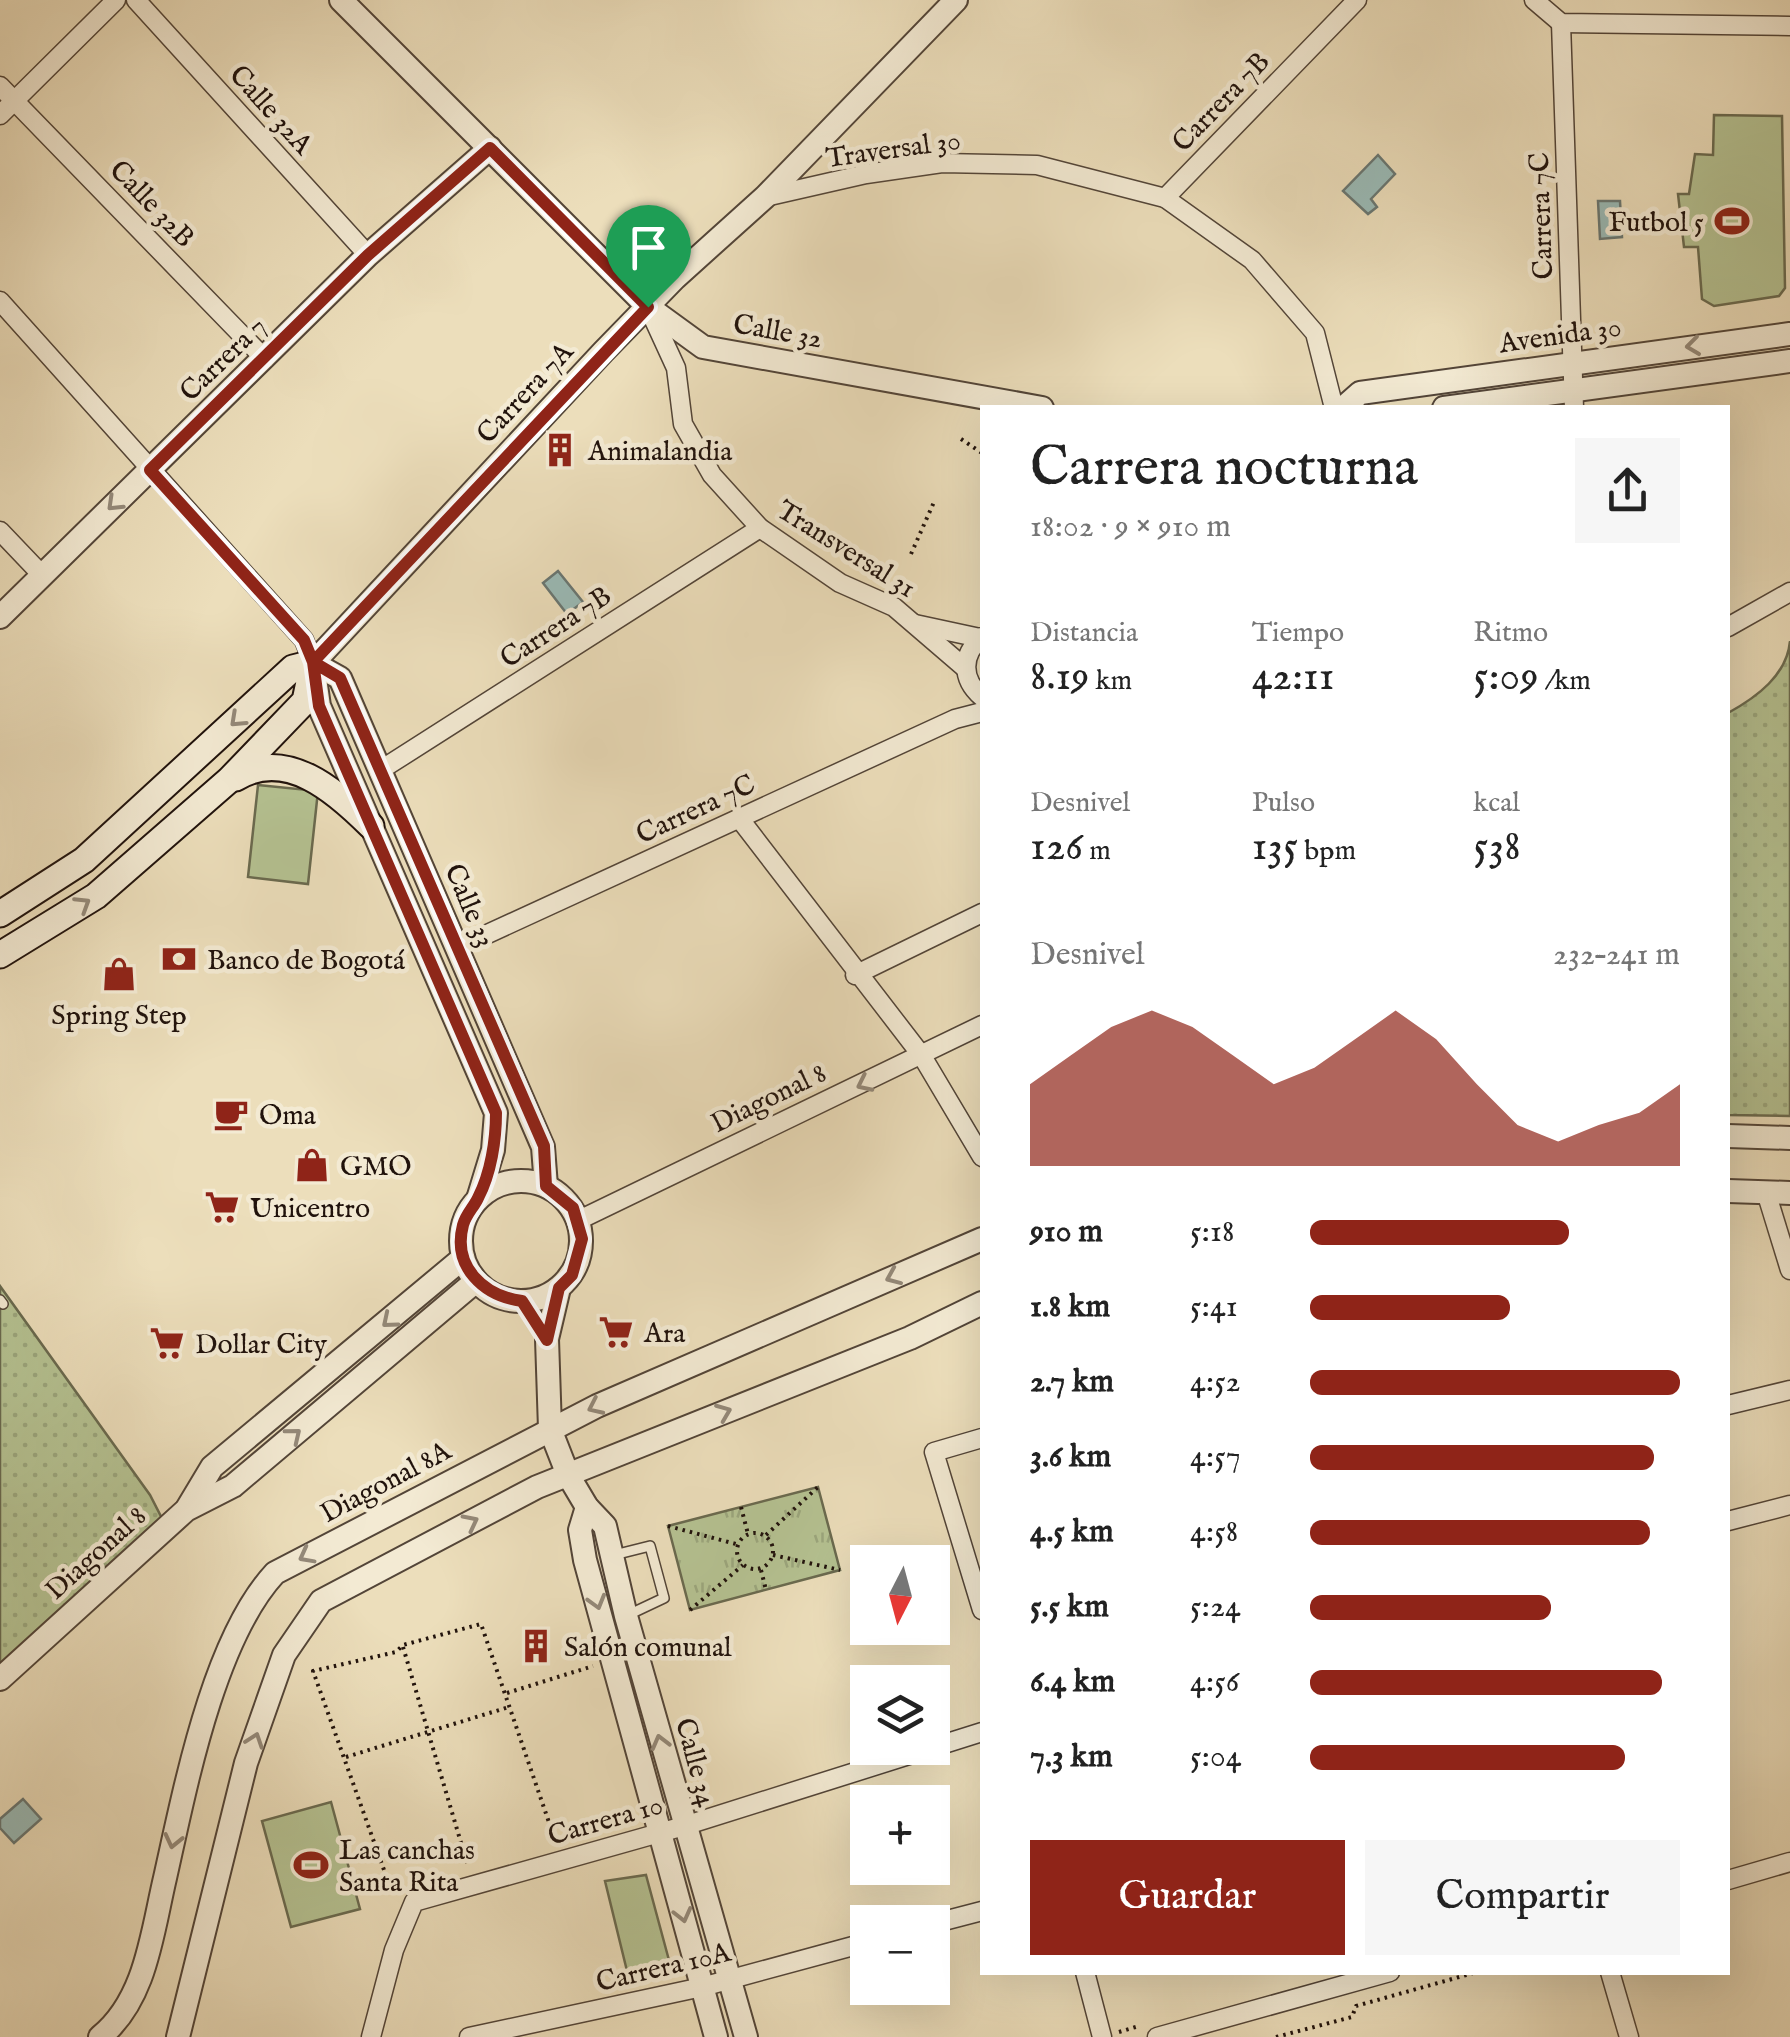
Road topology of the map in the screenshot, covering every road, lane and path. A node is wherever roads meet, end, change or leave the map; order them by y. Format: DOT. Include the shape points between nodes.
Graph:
graph roads {
  1 [pos="116,0"];
  2 [pos="136,0"];
  3 [pos="342,0"];
  4 [pos="956,0"];
  5 [pos="1357,0"];
  6 [pos="1534,0"];
  7 [pos="1561,23"];
  8 [pos="1790,26"];
  9 [pos="0,86"];
  10 [pos="14,100"];
  11 [pos="0,115"];
  12 [pos="490,148"];
  13 [pos="765,198"];
  14 [pos="1165,198"];
  15 [pos="368,255"];
  16 [pos="0,300"];
  17 [pos="648,307"];
  18 [pos="1790,334"];
  19 [pos="266,359"];
  20 [pos="1790,361"];
  21 [pos="1572,362"];
  22 [pos="1573,399"];
  23 [pos="1025,405"];
  24 [pos="1333,405"];
  25 [pos="1347,405"];
  26 [pos="1487,405"];
  27 [pos="961,439"];
  28 [pos="980,452"];
  29 [pos="150,470"];
  30 [pos="934,502"];
  31 [pos="760,528"];
  32 [pos="0,531"];
  33 [pos="911,554"];
  34 [pos="41,574"];
  35 [pos="1790,592"];
  36 [pos="0,617"];
  37 [pos="914,624"];
  38 [pos="1730,625"];
  39 [pos="980,638"];
  40 [pos="980,640"];
  41 [pos="313,662"];
  42 [pos="965,668"];
  43 [pos="978,692"];
  44 [pos="980,712"];
  45 [pos="955,718"];
  46 [pos="379,770"];
  47 [pos="220,789"];
  48 [pos="739,818"];
  49 [pos="371,826"];
  50 [pos="0,914"];
  51 [pos="980,914"];
  52 [pos="457,948"];
  53 [pos="0,955"];
  54 [pos="856,975"];
  55 [pos="980,1026"];
  56 [pos="922,1056"];
  57 [pos="1730,1136"];
  58 [pos="1790,1138"];
  59 [pos="980,1154"];
  60 [pos="546,1186"];
  61 [pos="1730,1190"];
  62 [pos="1766,1192"];
  63 [pos="1790,1193"];
  64 [pos="478,1199"];
  65 [pos="578,1220"];
  66 [pos="980,1240"];
  67 [pos="464,1258"];
  68 [pos="1790,1270"];
  69 [pos="476,1281"];
  70 [pos="559,1288"];
  71 [pos="522,1301"];
  72 [pos="980,1304"];
  73 [pos="547,1340"];
  74 [pos="1790,1390"];
  75 [pos="1730,1405"];
  76 [pos="550,1428"];
  77 [pos="980,1439"];
  78 [pos="568,1475"];
  79 [pos="818,1487"];
  80 [pos="1790,1505"];
  81 [pos="587,1507"];
  82 [pos="740,1507"];
  83 [pos="186,1510"];
  84 [pos="1730,1520"];
  85 [pos="668,1526"];
  86 [pos="748,1534"];
  87 [pos="765,1536"];
  88 [pos="738,1544"];
  89 [pos="773,1555"];
  90 [pos="611,1556"];
  91 [pos="743,1566"];
  92 [pos="760,1569"];
  93 [pos="840,1570"];
  94 [pos="766,1590"];
  95 [pos="980,1603"];
  96 [pos="690,1610"];
  97 [pos="626,1616"];
  98 [pos="403,1645"];
  99 [pos="600,1664"];
  100 [pos="0,1679"];
  101 [pos="507,1693"];
  102 [pos="511,1706"];
  103 [pos="428,1732"];
  104 [pos="980,1733"];
  105 [pos="346,1756"];
  106 [pos="673,1829"];
  107 [pos="554,1837"];
  108 [pos="1790,1862"];
  109 [pos="467,1863"];
  110 [pos="1730,1879"];
  111 [pos="389,1884"];
  112 [pos="980,1911"];
  113 [pos="950,1919"];
  114 [pos="850,1947"];
  115 [pos="1085,1975"];
  116 [pos="1379,1975"];
  117 [pos="1466,1975"];
  118 [pos="1611,1975"];
  119 [pos="730,1979"];
  120 [pos="702,1987"];
  121 [pos="100,2037"];
  122 [pos="178,2037"];
  123 [pos="371,2037"];
  124 [pos="469,2037"];
  125 [pos="716,2037"];
  126 [pos="746,2037"];
  127 [pos="1102,2037"];
  128 [pos="1157,2037"];
  129 [pos="1276,2037"];
  130 [pos="1630,2037"];
  1 -- 10 [label="street"];
  2 -- 15 [label="street, Calle 32A"];
  3 -- 12 [label="street, Calle 32"];
  4 -- 13 [label="street, Carrera 7A"];
  5 -- 14 [label="street, Carrera 7B"];
  6 -- 7 [label="street"];
  7 -- 8 [label="street"];
  7 -- 21 [label="street, Carrera 7C"];
  9 -- 10 [label="street, Calle 32B"];
  10 -- 11 [label="street"];
  10 -- 19 [label="street, Calle 32B"];
  12 -- 15 [label="street, Carrera 7"];
  12 -- 17 [label="street, Calle 32"];
  13 -- 14 [label="street, Traversal 30" via="942,163 1037,165"];
  13 -- 17 [label="street, Carrera 7A"];
  14 -- 24 [label="street, Traversal 30" via="1252,260 1315,333"];
  15 -- 19 [label="street, Carrera 7"];
  16 -- 29 [label="street, Calle 33"];
  17 -- 23 [label="street, Calle 32" via="703,347"];
  17 -- 31 [label="street, Transversal 31" via="676,368 683,424 712,474"];
  17 -- 41 [label="street, Carrera 7A"];
  18 -- 21 [label="street, Avenida 30, one-way"];
  19 -- 29 [label="street, Carrera 7"];
  20 -- 22 [label="street, Avenida 30"];
  21 -- 22 [label="street, Carrera 7C"];
  21 -- 25 [label="street, Avenida 30" via="1360,394"];
  22 -- 26 [label="street, Avenida 30"];
  27 -- 28 [label="path"];
  29 -- 34 [label="street, Carrera 7, one-way"];
  29 -- 41 [label="street, Calle 33" via="304,640"];
  30 -- 33 [label="path"];
  31 -- 37 [label="street, Transversal 31"];
  31 -- 46 [label="street, Carrera 7B"];
  32 -- 34 [label="street"];
  34 -- 36 [label="street, Carrera 7"];
  35 -- 38 [label="street"];
  37 -- 39 [label="street, Transversal 31"];
  37 -- 42 [label="street, Transversal 31"];
  40 -- 42 [label="street"];
  41 -- 46 [label="street, Calle 33" via="340,678"];
  41 -- 47 [label="main road, Carrera 7A" via="305,701"];
  41 -- 49 [label="street, Calle 33" via="319,706"];
  41 -- 50 [label="main road, Carrera 7A, one-way" via="293,668 84,860"];
  42 -- 43 [label="street"];
  43 -- 45 [label="street"];
  44 -- 45 [label="street, Carrera 7C"];
  45 -- 48 [label="street, Carrera 7C"];
  46 -- 52 [label="street, Calle 33"];
  47 -- 49 [label="main road" via="256,766 290,770 320,782"];
  53 -- 47 [label="main road, Carrera 7A, one-way" via="96,896"];
  48 -- 52 [label="street, Carrera 7C"];
  48 -- 54 [label="street"];
  49 -- 64 [label="street, Calle 33" via="496,1113"];
  51 -- 54 [label="street"];
  52 -- 60 [label="street, Calle 33" via="544,1146"];
  54 -- 56 [label="street"];
  55 -- 56 [label="street, Diagonal 8"];
  56 -- 59 [label="street"];
  56 -- 65 [label="street, Diagonal 8, one-way"];
  57 -- 58 [label="street"];
  60 -- 64 [label="street" via="515,1181"];
  60 -- 65 [label="street"];
  61 -- 62 [label="street"];
  62 -- 63 [label="street"];
  62 -- 68 [label="street"];
  64 -- 67 [label="street" via="464,1223"];
  65 -- 70 [label="street" via="580,1258"];
  66 -- 76 [label="street, Diagonal 8A, one-way"];
  67 -- 69 [label="street"];
  67 -- 83 [label="street, Diagonal 8, one-way" via="212,1467"];
  69 -- 71 [label="street"];
  83 -- 69 [label="street, Diagonal 8, one-way" via="232,1486"];
  70 -- 71 [label="street"];
  70 -- 73 [label="street, Calle 34"];
  71 -- 73 [label="street"];
  78 -- 72 [label="street, one-way"];
  73 -- 76 [label="street, Calle 34"];
  74 -- 75 [label="street"];
  76 -- 78 [label="street, Calle 34"];
  76 -- 121 [label="street, Diagonal 8A, one-way" via="275,1573 248,1605 206,1717 132,2000"];
  77 -- 95 [label="street" via="934,1452"];
  78 -- 81 [label="street, Calle 34"];
  122 -- 78 [label="street, one-way" via="233,1809 298,1628 321,1601"];
  79 -- 87 [label="path"];
  80 -- 84 [label="street"];
  81 -- 90 [label="street, Calle 34" via="605,1526"];
  81 -- 106 [label="street, Calle 34, one-way" via="580,1530 585,1560"];
  82 -- 86 [label="path"];
  83 -- 100 [label="street, Diagonal 8"];
  85 -- 88 [label="path"];
  86 -- 87 [label="path"];
  86 -- 88 [label="path"];
  87 -- 89 [label="path"];
  88 -- 91 [label="path"];
  89 -- 92 [label="path"];
  89 -- 93 [label="path"];
  90 -- 97 [label="street, Calle 34"];
  90 -- 97 [label="lane" via="650,1546 664,1598"];
  91 -- 92 [label="path"];
  91 -- 96 [label="path"];
  92 -- 94 [label="path"];
  106 -- 97 [label="street, Calle 34, one-way"];
  98 -- 101 [label="path" via="481,1624"];
  98 -- 103 [label="path"];
  98 -- 105 [label="path" via="313,1671"];
  99 -- 101 [label="path"];
  101 -- 102 [label="path"];
  102 -- 103 [label="path"];
  102 -- 107 [label="path"];
  103 -- 105 [label="path"];
  103 -- 109 [label="path"];
  104 -- 106 [label="street, Carrera 10"];
  105 -- 111 [label="path"];
  106 -- 119 [label="street, Calle 34"];
  106 -- 120 [label="street, Calle 34, one-way"];
  106 -- 123 [label="street, Carrera 10" via="414,1902"];
  108 -- 110 [label="street"];
  112 -- 113 [label="street"];
  114 -- 119 [label="street, Carrera 10A"];
  115 -- 127 [label="street"];
  116 -- 128 [label="street"];
  117 -- 129 [label="path"];
  118 -- 130 [label="street"];
  119 -- 120 [label="street, Carrera 10A"];
  119 -- 126 [label="street, Calle 34"];
  120 -- 124 [label="street, Carrera 10A"];
  120 -- 125 [label="street, Calle 34"];
}
